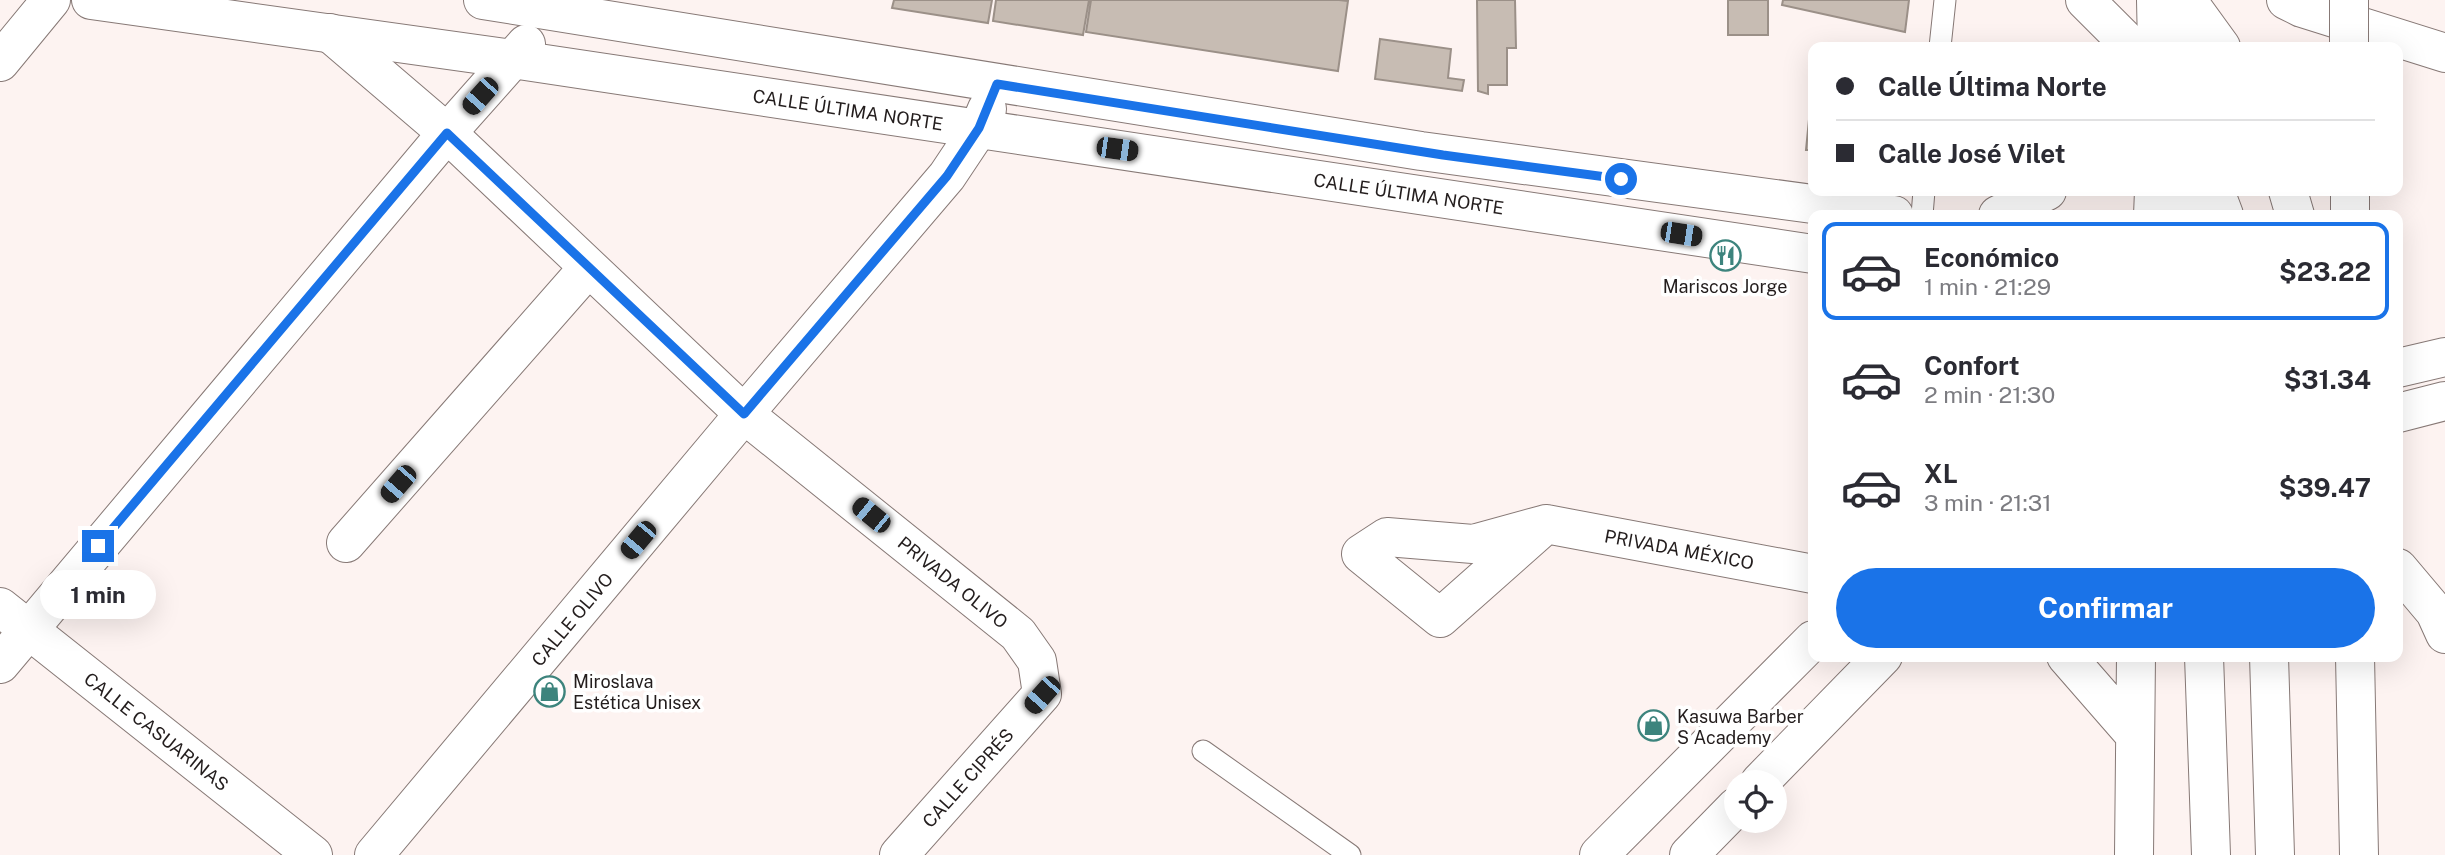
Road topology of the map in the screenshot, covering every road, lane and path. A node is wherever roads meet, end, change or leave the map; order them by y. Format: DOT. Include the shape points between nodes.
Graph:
graph roads {
  1 [pos="51,0"];
  2 [pos="91,0"];
  3 [pos="483,0"];
  4 [pos="1945,0"];
  5 [pos="2069,0"];
  6 [pos="2085,0"];
  7 [pos="2157,0"];
  8 [pos="2172,0"];
  9 [pos="2186,0"];
  10 [pos="2286,0"];
  11 [pos="2348,0"];
  12 [pos="558,6"];
  13 [pos="330,33"];
  14 [pos="1941,42"];
  15 [pos="2107,42"];
  16 [pos="2127,42"];
  17 [pos="2157,42"];
  18 [pos="2182,42"];
  19 [pos="2183,42"];
  20 [pos="2217,42"];
  21 [pos="2349,42"];
  22 [pos="2445,53"];
  23 [pos="512,59"];
  24 [pos="0,62"];
  25 [pos="997,84"];
  26 [pos="979,128"];
  27 [pos="447,133"];
  28 [pos="2037,196"];
  29 [pos="1857,210"];
  30 [pos="2008,210"];
  31 [pos="1808,253"];
  32 [pos="588,268"];
  33 [pos="2445,357"];
  34 [pos="2403,367"];
  35 [pos="2445,401"];
  36 [pos="2403,412"];
  37 [pos="744,414"];
  38 [pos="1546,524"];
  39 [pos="346,542"];
  40 [pos="1808,572"];
  41 [pos="2403,574"];
  42 [pos="14,618"];
  43 [pos="2445,634"];
  44 [pos="1808,645"];
  45 [pos="1037,660"];
  46 [pos="1877,662"];
  47 [pos="2071,662"];
  48 [pos="2136,662"];
  49 [pos="2204,662"];
  50 [pos="2269,662"];
  51 [pos="2355,662"];
  52 [pos="0,664"];
  53 [pos="2134,734"];
  54 [pos="1203,751"];
  55 [pos="1772,770"];
  56 [pos="1724,819"];
  57 [pos="313,855"];
  58 [pos="374,855"];
  59 [pos="899,855"];
  60 [pos="1350,855"];
  61 [pos="1599,855"];
  62 [pos="1689,855"];
  63 [pos="2134,855"];
  64 [pos="2211,855"];
  65 [pos="2275,855"];
  66 [pos="2359,855"];
  1 -- 24 [label="main road"];
  2 -- 13 [label="main road, CALLE ÚLTIMA NORTE"];
  3 -- 12 [label="main road"];
  4 -- 14 [label="lane"];
  5 -- 15 [label="main road"];
  6 -- 16 [label="main road"];
  7 -- 17 [label="main road"];
  8 -- 18 [label="main road"];
  9 -- 19 [label="main road"];
  9 -- 20 [label="main road"];
  10 -- 22 [label="main road"];
  11 -- 21 [label="main road, bridge"];
  12 -- 23 [label="main road"];
  12 -- 25 [label="main road"];
  13 -- 23 [label="main road, CALLE ÚLTIMA NORTE"];
  13 -- 27 [label="main road, PRIVADA OLIVO"];
  23 -- 26 [label="main road, CALLE ÚLTIMA NORTE"];
  23 -- 27 [label="main road"];
  25 -- 26 [label="main road, CALLE OLIVO"];
  25 -- 29 [label="main road" via="1485,161"];
  26 -- 31 [label="main road, CALLE ÚLTIMA NORTE"];
  26 -- 37 [label="main road, CALLE OLIVO" via="947,176"];
  27 -- 32 [label="main road, PRIVADA OLIVO"];
  27 -- 42 [label="main road"];
  28 -- 30 [label="main road"];
  32 -- 37 [label="main road, PRIVADA OLIVO"];
  32 -- 39 [label="main road"];
  33 -- 34 [label="main road"];
  35 -- 36 [label="main road"];
  37 -- 45 [label="main road, PRIVADA OLIVO" via="1018,634"];
  37 -- 58 [label="main road, CALLE OLIVO"];
  38 -- 40 [label="main road, PRIVADA MÉXICO"];
  41 -- 43 [label="main road" via="2435,612"];
  42 -- 52 [label="main road"];
  42 -- 57 [label="main road, CALLE CASUARINAS"];
  44 -- 61 [label="main road"];
  45 -- 59 [label="main road, CALLE CIPRÉS" via="1042,695"];
  46 -- 55 [label="main road"];
  47 -- 53 [label="main road"];
  48 -- 53 [label="main road"];
  49 -- 64 [label="main road"];
  50 -- 65 [label="main road"];
  51 -- 66 [label="main road"];
  53 -- 63 [label="main road"];
  54 -- 60 [label="lane"];
  56 -- 62 [label="main road"];
}
